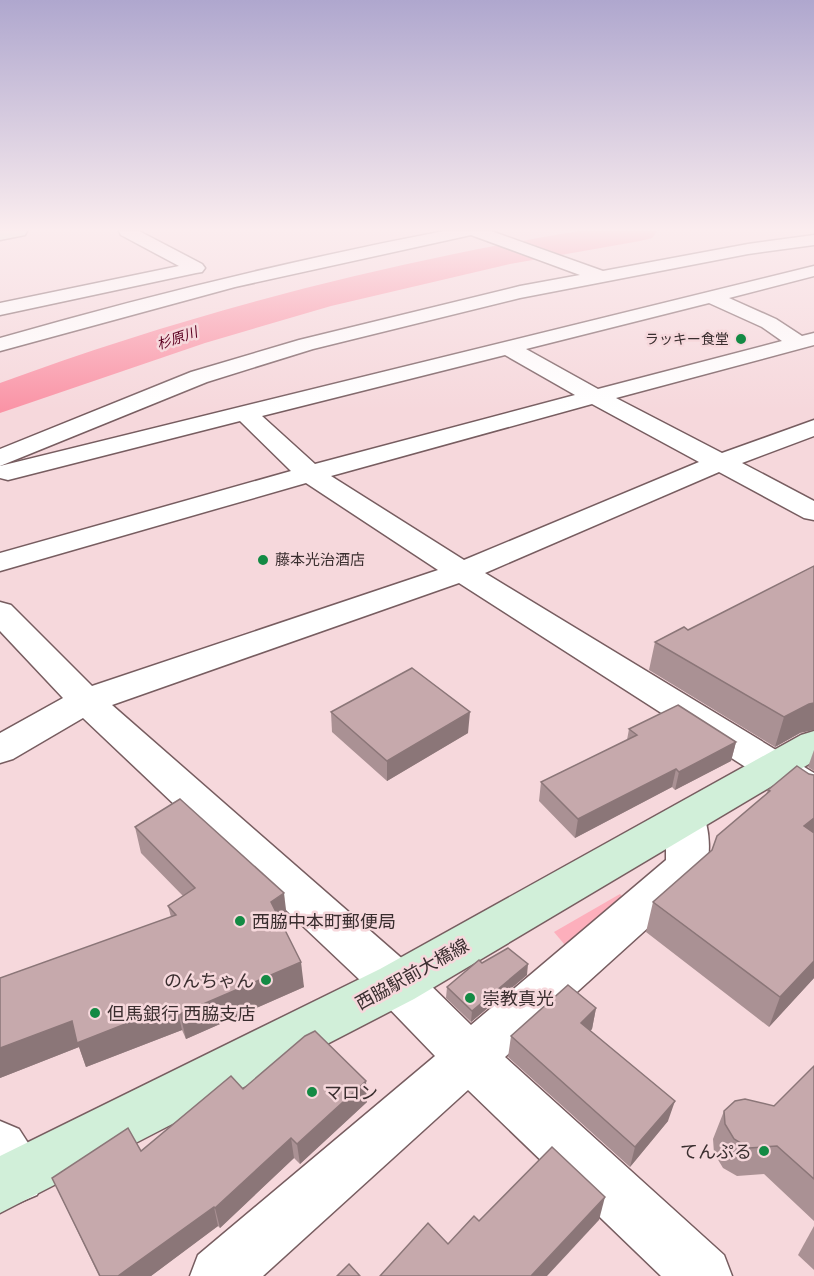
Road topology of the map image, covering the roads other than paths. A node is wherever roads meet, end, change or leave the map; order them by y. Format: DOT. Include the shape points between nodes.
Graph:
graph roads {
  1 [pos="89,291"];
  2 [pos="191,291"];
  3 [pos="530,291"];
  4 [pos="632,291"];
  5 [pos="737,291"];
  6 [pos="711,297"];
  7 [pos="670,307"];
  8 [pos="0,309"];
  9 [pos="808,342"];
  10 [pos="0,345"];
  11 [pos="507,347"];
  12 [pos="594,396"];
  13 [pos="246,414"];
  14 [pos="814,427"];
  15 [pos="0,458"];
  16 [pos="719,463"];
  17 [pos="0,474"];
  18 [pos="310,474"];
  19 [pos="814,512"];
  20 [pos="0,562"];
  21 [pos="462,572"];
  22 [pos="0,612"];
  23 [pos="86,701"];
  24 [pos="814,744"];
  25 [pos="0,750"];
  26 [pos="776,768"];
  27 [pos="814,792"];
  28 [pos="686,819"];
  29 [pos="397,984"];
  30 [pos="469,1057"];
  31 [pos="6,1170"];
  32 [pos="219,1276"];
  33 [pos="703,1276"];
  1 -- 8 [label="street"];
  2 -- 10 [label="street"];
  3 -- 15 [label="street" via="306,344 199,378"];
  4 -- 7 [label="street"];
  5 -- 6 [label="street"];
  6 -- 7 [label="street"];
  6 -- 9 [label="street"];
  7 -- 11 [label="street"];
  9 -- 12 [label="street"];
  11 -- 12 [label="street"];
  11 -- 13 [label="street"];
  12 -- 16 [label="street"];
  12 -- 18 [label="street"];
  13 -- 17 [label="street"];
  13 -- 18 [label="street"];
  14 -- 16 [label="street"];
  16 -- 19 [label="street"];
  16 -- 21 [label="street"];
  18 -- 20 [label="street"];
  18 -- 21 [label="street"];
  21 -- 23 [label="street"];
  21 -- 26 [label="street"];
  22 -- 23 [label="street"];
  23 -- 25 [label="street"];
  23 -- 29 [label="street"];
  24 -- 26 [label="street, 西脇駅前大橋線"];
  26 -- 27 [label="street"];
  26 -- 28 [label="street, 西脇駅前大橋線"];
  28 -- 29 [label="street, 西脇駅前大橋線"];
  28 -- 30 [label="street" via="687,867"];
  29 -- 30 [label="street"];
  29 -- 31 [label="street, 西脇駅前大橋線"];
  30 -- 32 [label="street"];
  30 -- 33 [label="street"];
}
